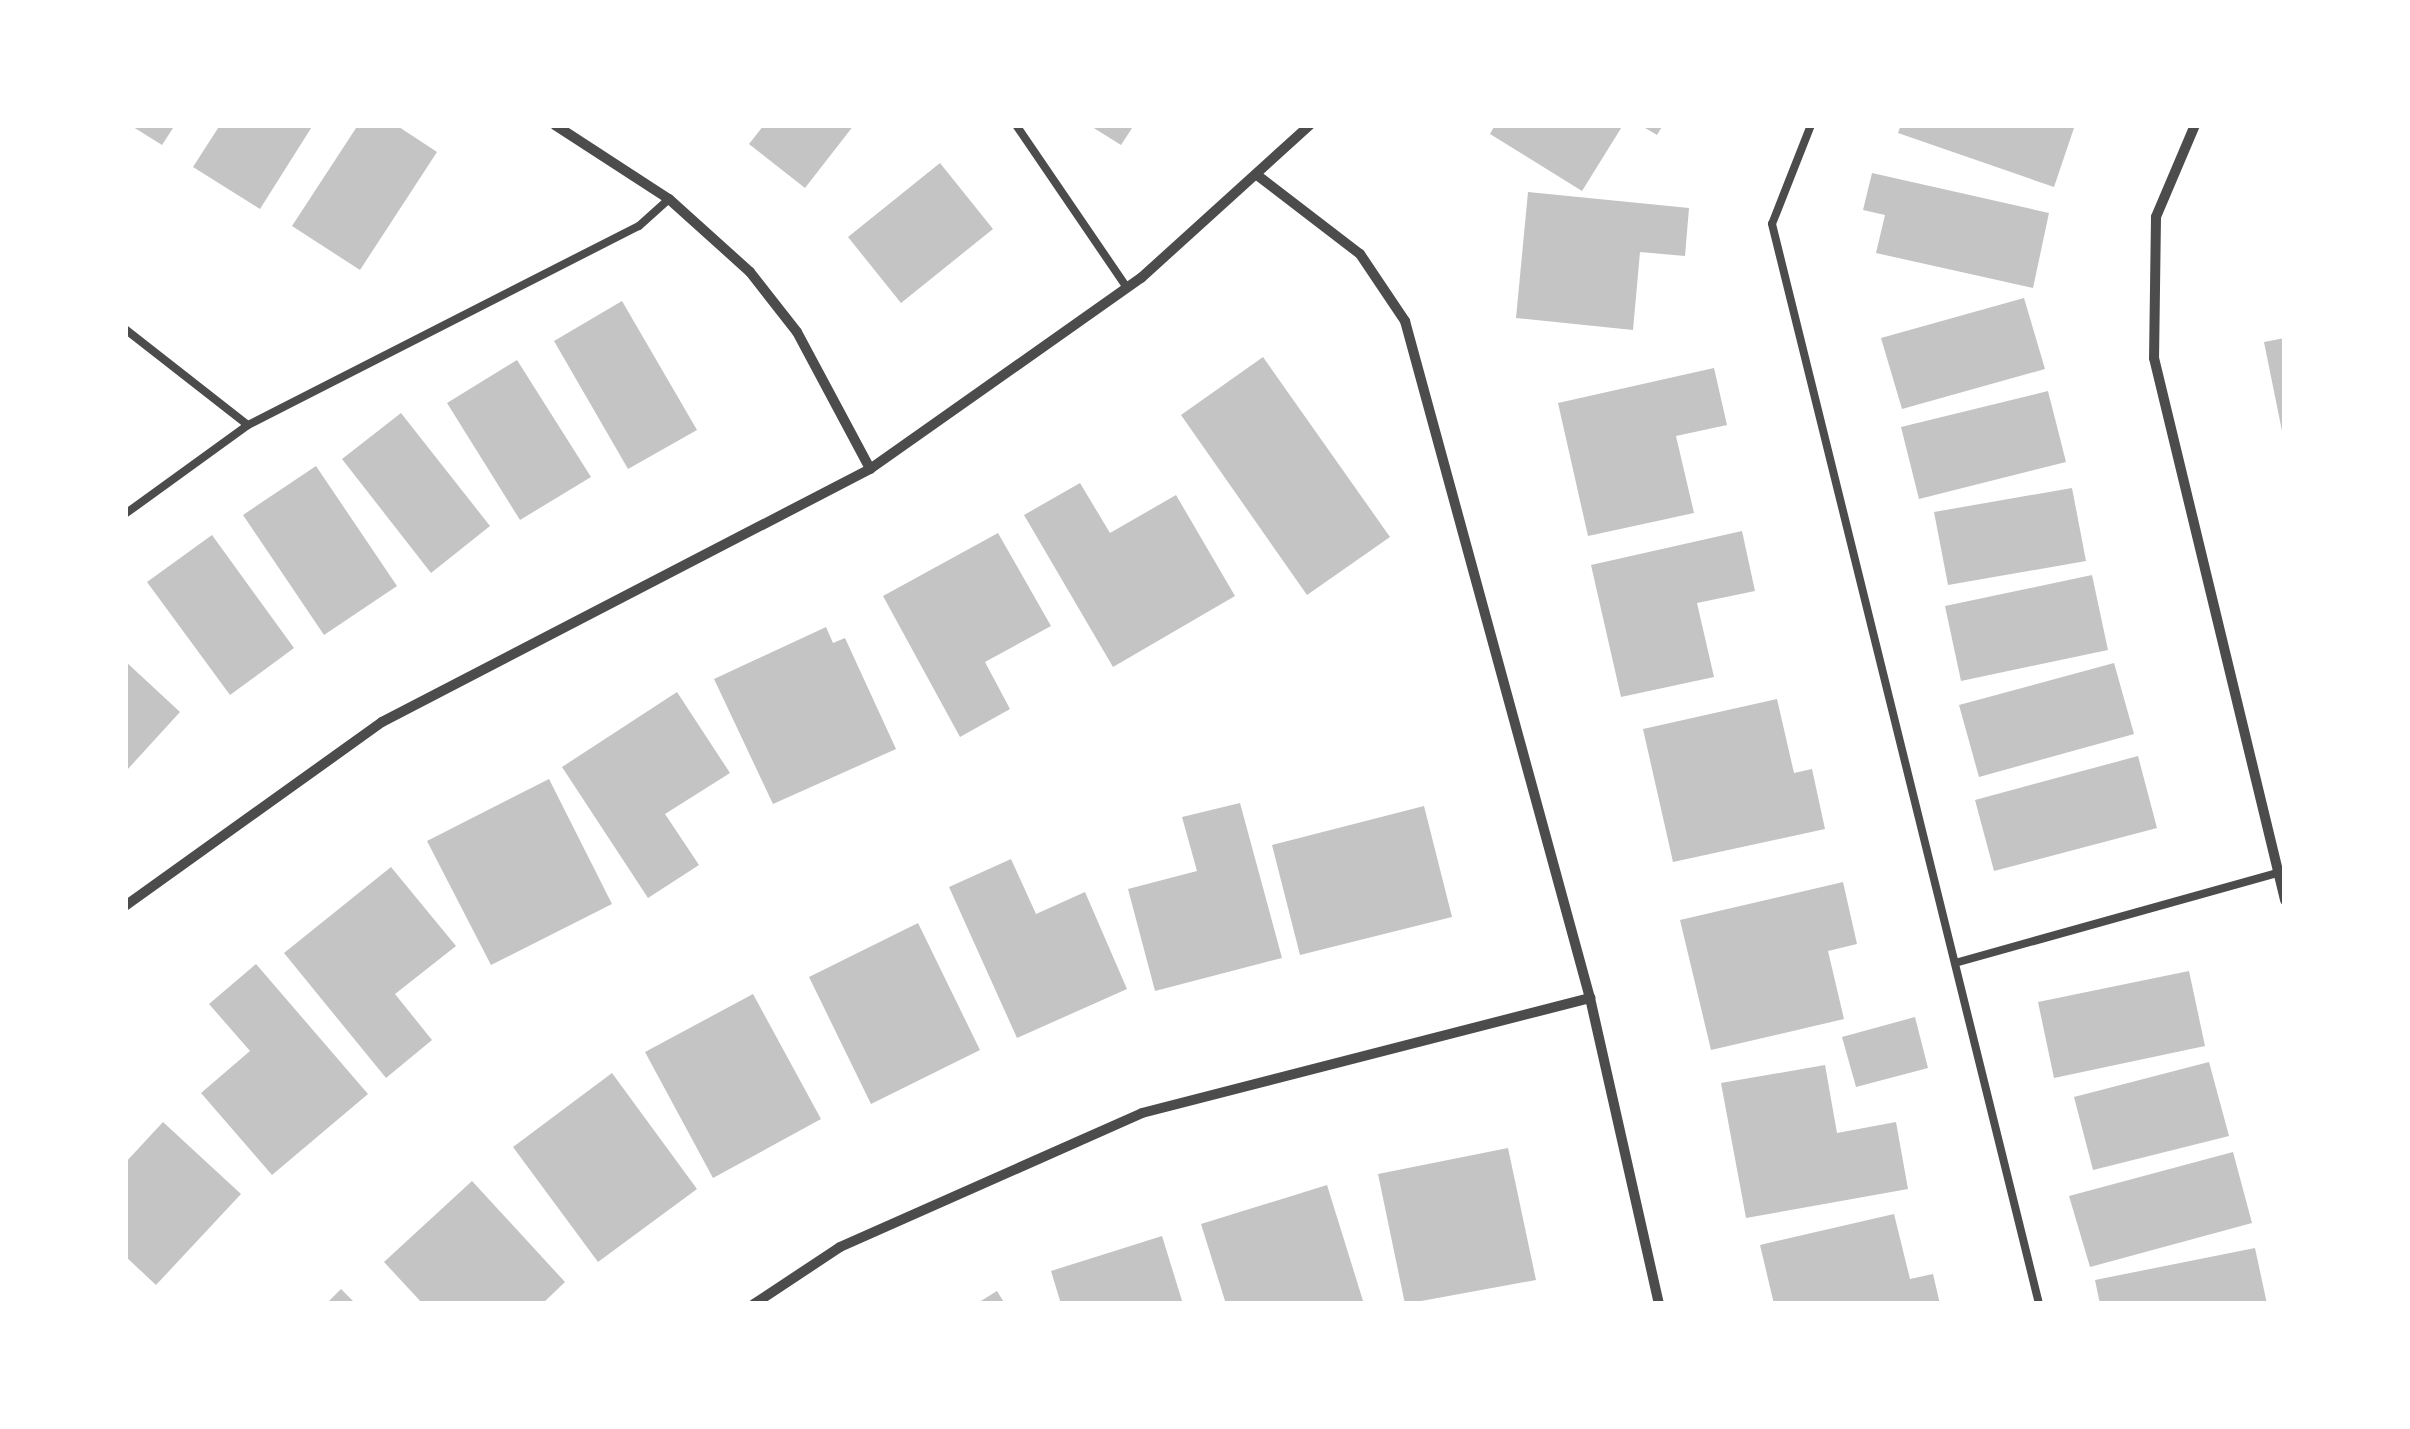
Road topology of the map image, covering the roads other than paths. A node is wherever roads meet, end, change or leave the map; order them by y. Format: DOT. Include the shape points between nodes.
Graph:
graph roads {
  1 [pos="556,125"];
  2 [pos="1016,125"];
  3 [pos="1310,125"];
  4 [pos="1811,125"];
  5 [pos="2195,125"];
  6 [pos="1257,175"];
  7 [pos="669,199"];
  8 [pos="1128,288"];
  9 [pos="125,329"];
  10 [pos="248,425"];
  11 [pos="870,469"];
  12 [pos="125,514"];
  13 [pos="2278,874"];
  14 [pos="2285,900"];
  15 [pos="125,906"];
  16 [pos="1956,962"];
  17 [pos="1590,998"];
  18 [pos="754,1304"];
  19 [pos="1659,1304"];
  20 [pos="2039,1304"];
  1 -- 7 [label="street"];
  2 -- 8 [label="lane"];
  3 -- 6 [label="street"];
  4 -- 16 [label="lane" via="1772,224"];
  5 -- 13 [label="street" via="2156,217 2154,358"];
  6 -- 8 [label="street"];
  6 -- 17 [label="street" via="1360,254 1405,321"];
  7 -- 10 [label="lane" via="638,226"];
  7 -- 11 [label="street" via="750,272 797,332"];
  8 -- 11 [label="street"];
  9 -- 10 [label="lane"];
  10 -- 12 [label="lane"];
  11 -- 15 [label="street" via="382,722"];
  13 -- 14 [label="street"];
  13 -- 16 [label="lane"];
  16 -- 20 [label="lane"];
  17 -- 18 [label="street" via="1142,1113 840,1247"];
  17 -- 19 [label="street"];
}
